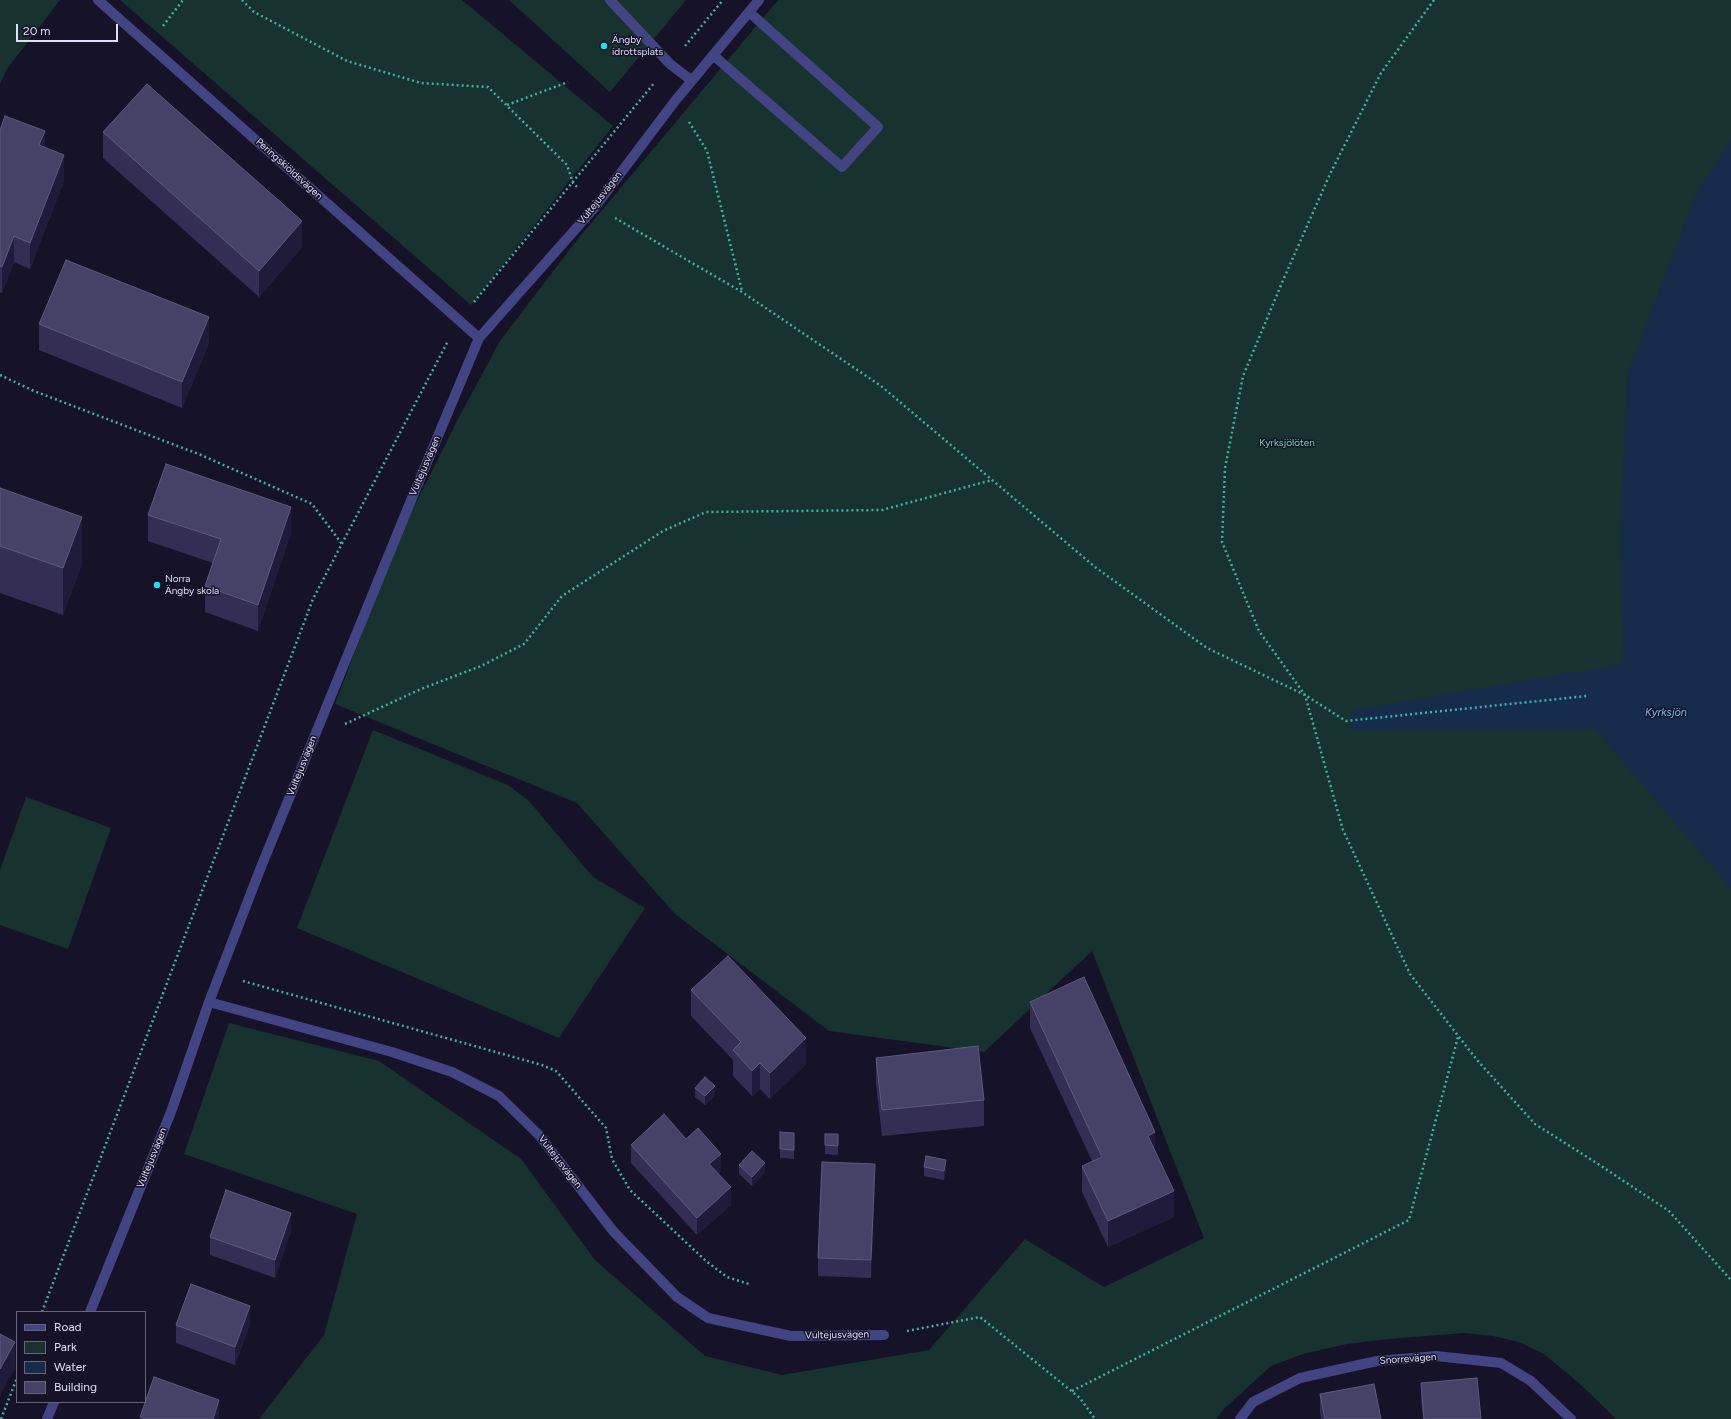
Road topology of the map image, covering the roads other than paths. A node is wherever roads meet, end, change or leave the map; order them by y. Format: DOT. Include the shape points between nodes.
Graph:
graph roads {
  1 [pos="98,0"];
  2 [pos="610,0"];
  3 [pos="759,0"];
  4 [pos="749,12"];
  5 [pos="713,55"];
  6 [pos="691,80"];
  7 [pos="480,338"];
  8 [pos="209,1002"];
  9 [pos="90,1311"];
  10 [pos="884,1335"];
  11 [pos="54,1403"];
  12 [pos="47,1419"];
  13 [pos="1240,1419"];
  14 [pos="1571,1419"];
  1 -- 7 [label="street, Peringskiöldsvägen"];
  2 -- 6 [label="street" via="670,64"];
  3 -- 4 [label="street, Vultejusvägen"];
  4 -- 5 [label="street, Vultejusvägen"];
  4 -- 5 [label="street" via="878,127 842,167"];
  5 -- 6 [label="street, Vultejusvägen"];
  6 -- 7 [label="street, Vultejusvägen" via="595,207"];
  7 -- 8 [label="street, Vultejusvägen" via="318,727"];
  8 -- 9 [label="street, Vultejusvägen" via="171,1112"];
  8 -- 10 [label="street, Vultejusvägen" via="399,1054 452,1072 499,1096 539,1135 613,1231 677,1297 708,1318 791,1336"];
  11 -- 12 [label="street"];
  13 -- 14 [label="street, Snorrevägen" via="1254,1402 1300,1378 1377,1361 1436,1356 1501,1363 1531,1381"];
}
